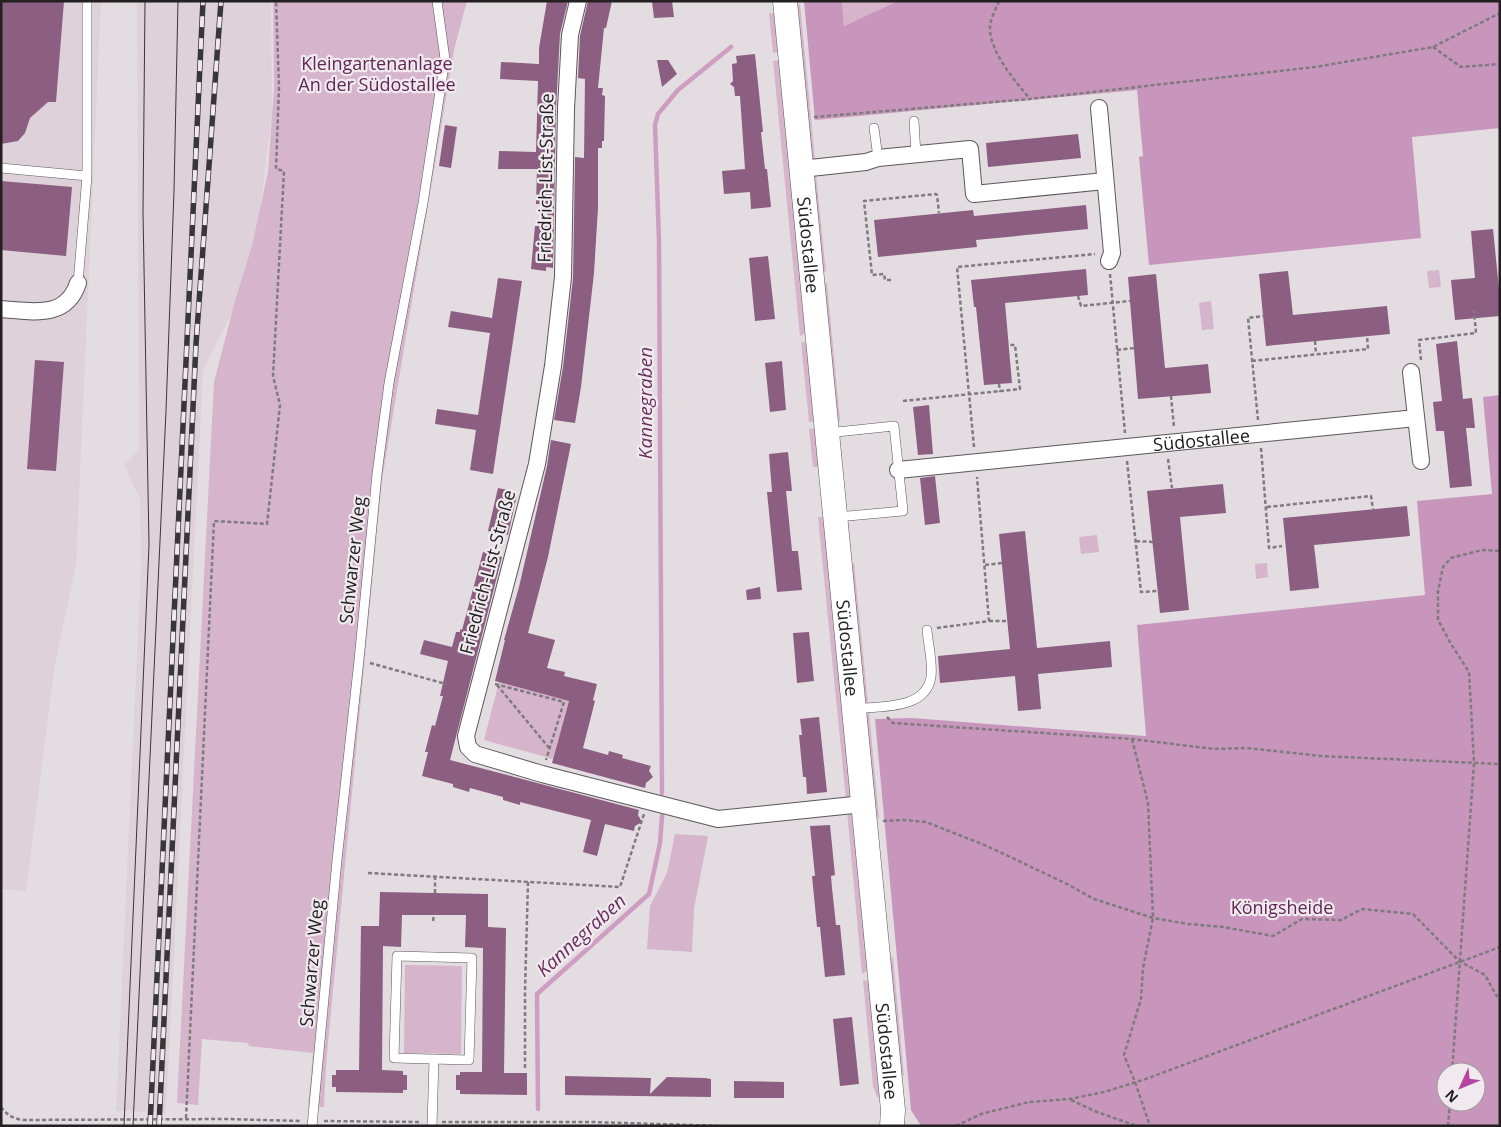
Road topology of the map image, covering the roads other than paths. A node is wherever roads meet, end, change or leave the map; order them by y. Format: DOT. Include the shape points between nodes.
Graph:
graph roads {
  1 [pos="87,1"];
  2 [pos="437,1"];
  3 [pos="578,1"];
  4 [pos="785,1"];
  5 [pos="1099,108"];
  6 [pos="914,121"];
  7 [pos="874,128"];
  8 [pos="916,155"];
  9 [pos="878,158"];
  10 [pos="1,168"];
  11 [pos="801,169"];
  12 [pos="87,176"];
  13 [pos="1105,181"];
  14 [pos="1110,257"];
  15 [pos="78,284"];
  16 [pos="1,309"];
  17 [pos="1416,370"];
  18 [pos="1416,418"];
  19 [pos="827,433"];
  20 [pos="1421,461"];
  21 [pos="898,470"];
  22 [pos="835,517"];
  23 [pos="927,630"];
  24 [pos="854,709"];
  25 [pos="863,804"];
  26 [pos="434,1059"];
  27 [pos="312,1123"];
  28 [pos="432,1124"];
  29 [pos="892,1126"];
  1 -- 12 [label="lane"];
  2 -- 27 [label="lane, Schwarzer Weg" via="445,59 423,203 389,383 377,474"];
  3 -- 25 [label="street, Friedrich-List-Straße" via="570,35 563,277 553,366 537,464 466,736 468,747 474,754 542,774 718,818"];
  4 -- 11 [label="street, Südostallee"];
  5 -- 13 [label="street"];
  6 -- 8 [label="lane"];
  7 -- 9 [label="lane"];
  8 -- 9 [label="street"];
  8 -- 13 [label="street" via="970,149 974,194"];
  9 -- 11 [label="street"];
  10 -- 12 [label="lane"];
  11 -- 19 [label="street, Südostallee"];
  12 -- 15 [label="lane"];
  13 -- 14 [label="street"];
  15 -- 16 [label="street" via="71,298 51,311"];
  17 -- 18 [label="street"];
  18 -- 20 [label="street"];
  18 -- 21 [label="street, Südostallee"];
  19 -- 21 [label="lane" via="894,426"];
  19 -- 22 [label="street, Südostallee"];
  21 -- 22 [label="lane" via="903,511"];
  22 -- 24 [label="street, Südostallee"];
  23 -- 24 [label="lane" via="931,677 926,691 910,702"];
  24 -- 25 [label="street, Südostallee"];
  25 -- 29 [label="street, Südostallee"];
  26 -- 26 [label="lane" via="394,1058 397,956 472,958 469,1060"];
  26 -- 28 [label="lane"];
}
